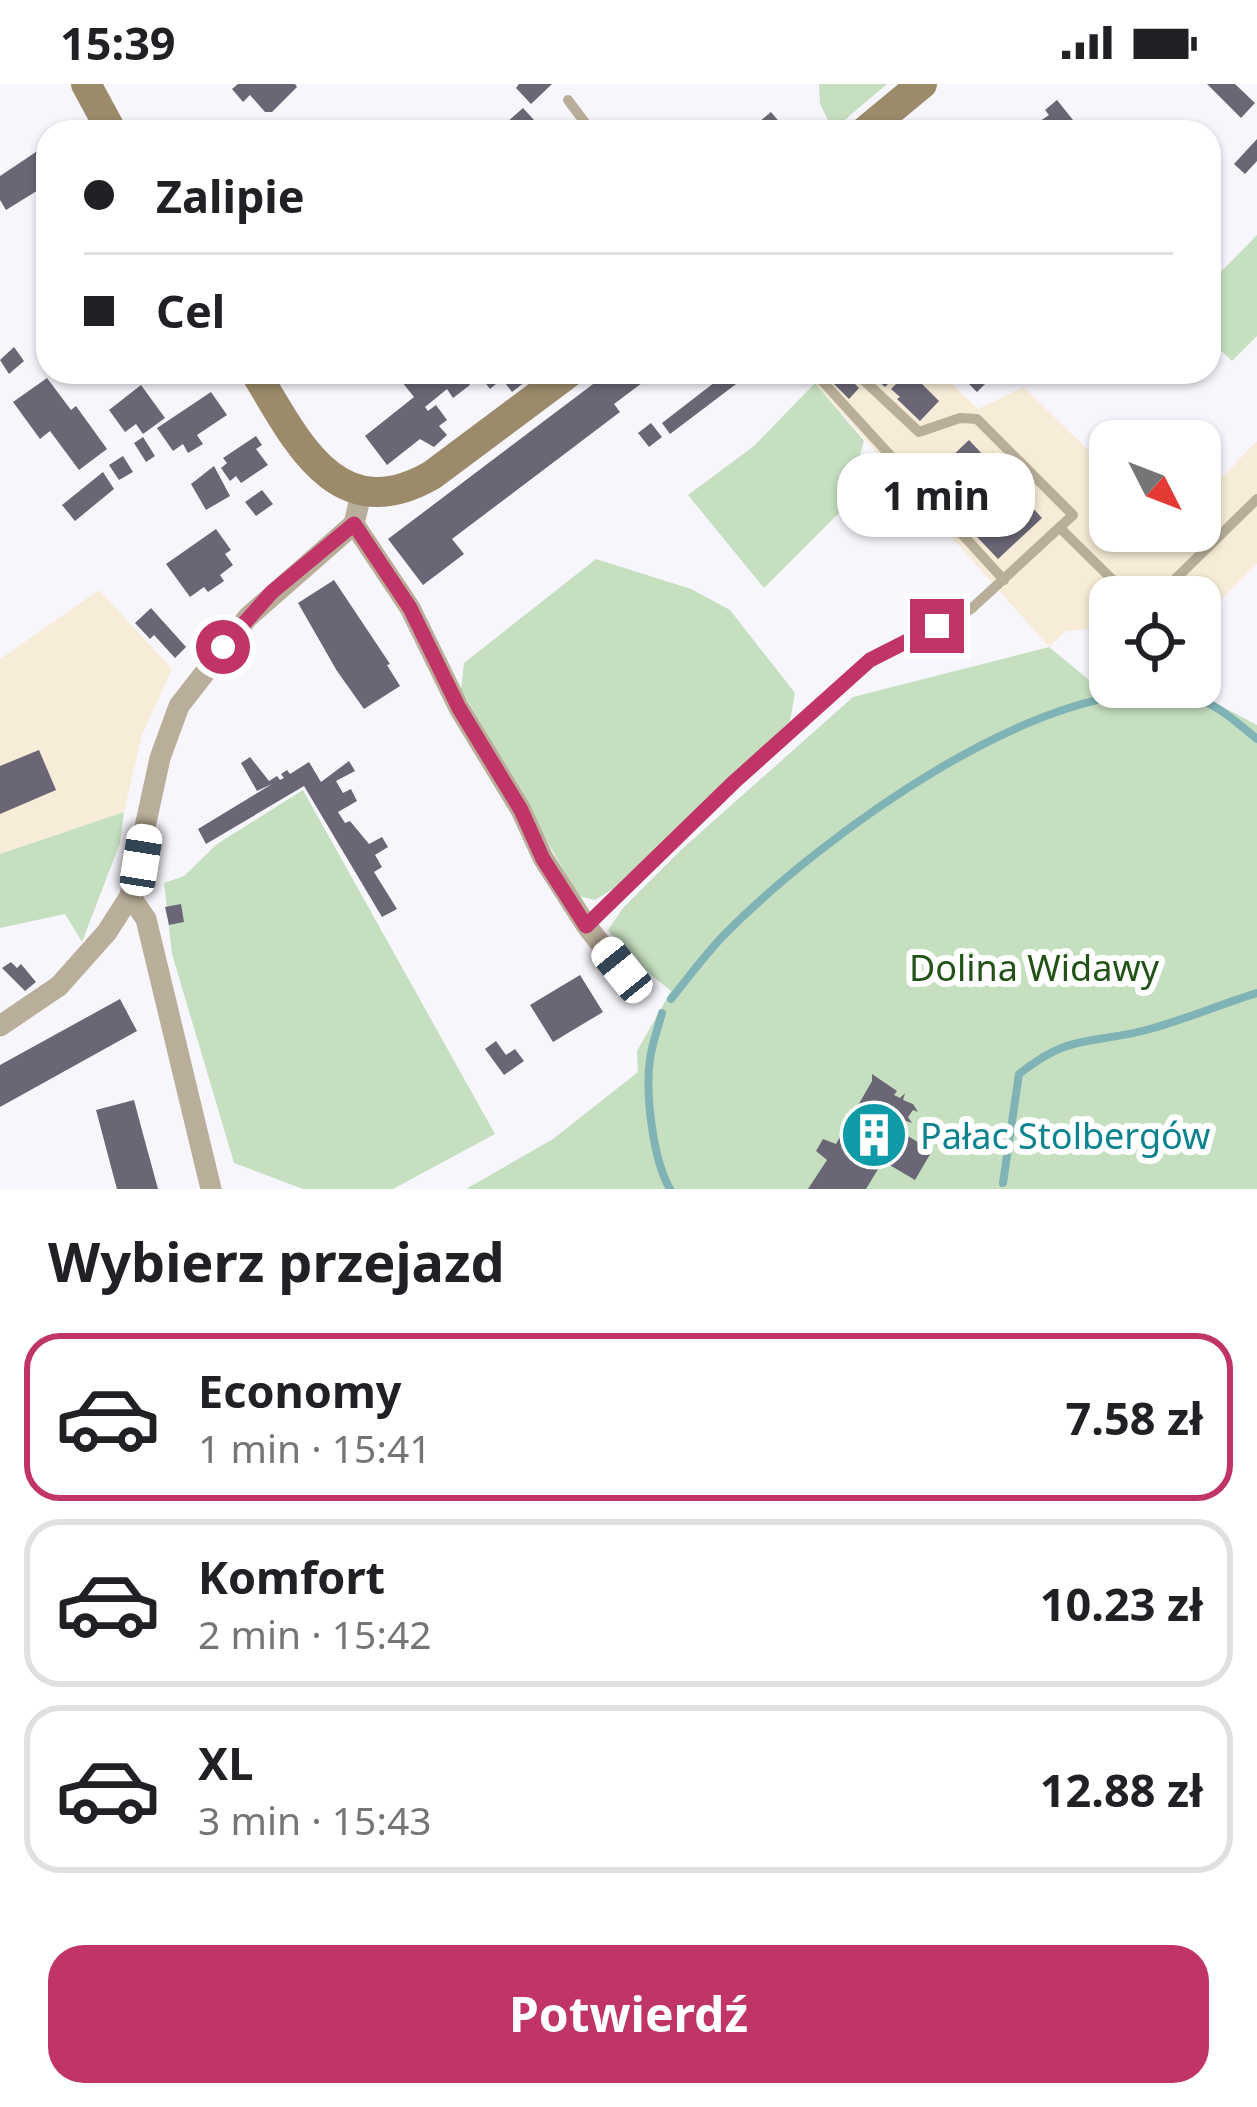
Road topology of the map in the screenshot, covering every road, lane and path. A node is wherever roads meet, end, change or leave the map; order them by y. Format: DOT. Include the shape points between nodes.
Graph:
graph roads {
  1 [pos="86,84"];
  2 [pos="922,84"];
  3 [pos="568,100"];
  4 [pos="106,120"];
  5 [pos="583,120"];
  6 [pos="878,120"];
  7 [pos="262,384"];
  8 [pos="554,384"];
  9 [pos="825,384"];
  10 [pos="868,384"];
  11 [pos="366,491"];
  12 [pos="1257,500"];
  13 [pos="354,524"];
  14 [pos="1060,528"];
  15 [pos="1109,576"];
  16 [pos="1179,576"];
  17 [pos="1004,580"];
  18 [pos="130,896"];
  19 [pos="586,926"];
  20 [pos="633,986"];
  21 [pos="0,1026"];
  22 [pos="211,1189"];
  1 -- 4 [label="main road"];
  2 -- 6 [label="main road"];
  3 -- 5 [label="lane"];
  7 -- 11 [label="main road" via="310,460"];
  8 -- 11 [label="main road" via="432,475 398,490"];
  9 -- 17 [label="lane"];
  10 -- 14 [label="lane" via="919,432 960,418 984,423 1073,515"];
  11 -- 13 [label="street"];
  12 -- 16 [label="lane"];
  13 -- 18 [label="street" via="248,617 179,706"];
  13 -- 19 [label="street" via="410,608"];
  14 -- 15 [label="lane"];
  14 -- 17 [label="lane"];
  17 -- 19 [label="lane" via="970,609 870,660"];
  18 -- 21 [label="street" via="71,975"];
  18 -- 22 [label="street" via="146,919"];
  19 -- 20 [label="street"];
}
